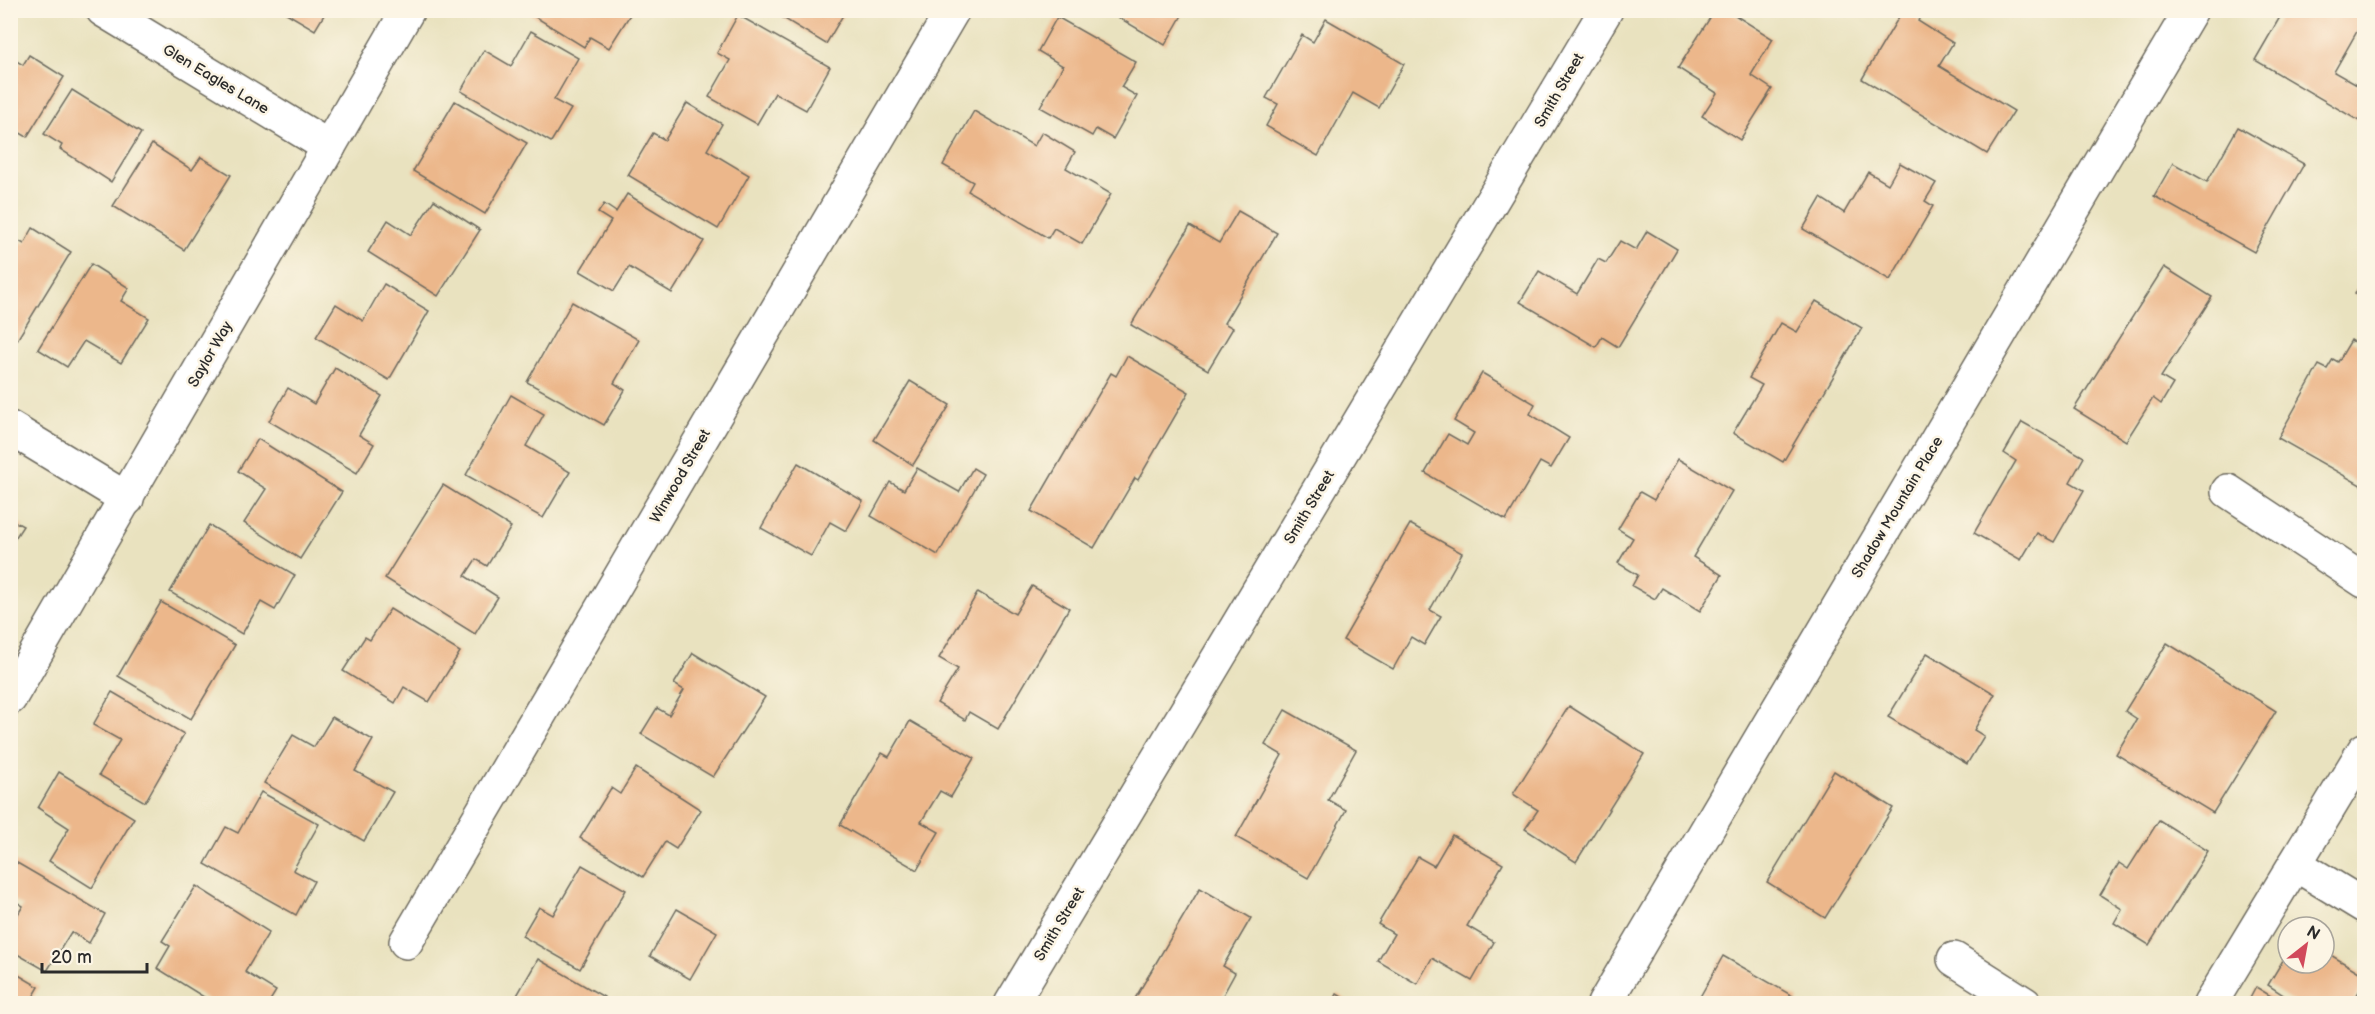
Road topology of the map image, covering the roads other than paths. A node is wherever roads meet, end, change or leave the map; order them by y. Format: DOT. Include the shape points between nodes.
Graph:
graph roads {
  1 [pos="103,10"];
  2 [pos="408,10"];
  3 [pos="953,10"];
  4 [pos="1606,10"];
  5 [pos="2191,10"];
  6 [pos="329,147"];
  7 [pos="10,428"];
  8 [pos="2228,491"];
  9 [pos="127,499"];
  10 [pos="2364,581"];
  11 [pos="10,698"];
  12 [pos="2364,750"];
  13 [pos="2295,864"];
  14 [pos="2364,906"];
  15 [pos="406,942"];
  16 [pos="1954,958"];
  17 [pos="1011,1004"];
  18 [pos="1604,1004"];
  19 [pos="2025,1004"];
  20 [pos="2210,1004"];
  1 -- 6 [label="street, Glen Eagles Lane"];
  2 -- 6 [label="street, Saylor Way"];
  3 -- 15 [label="street, Winwood Street"];
  4 -- 17 [label="street, Smith Street"];
  5 -- 18 [label="street, Shadow Mountain Place"];
  6 -- 9 [label="street, Saylor Way"];
  7 -- 9 [label="street"];
  8 -- 10 [label="street"];
  9 -- 11 [label="street, Saylor Way"];
  12 -- 13 [label="street"];
  13 -- 14 [label="street"];
  13 -- 20 [label="street"];
  16 -- 19 [label="street"];
}
